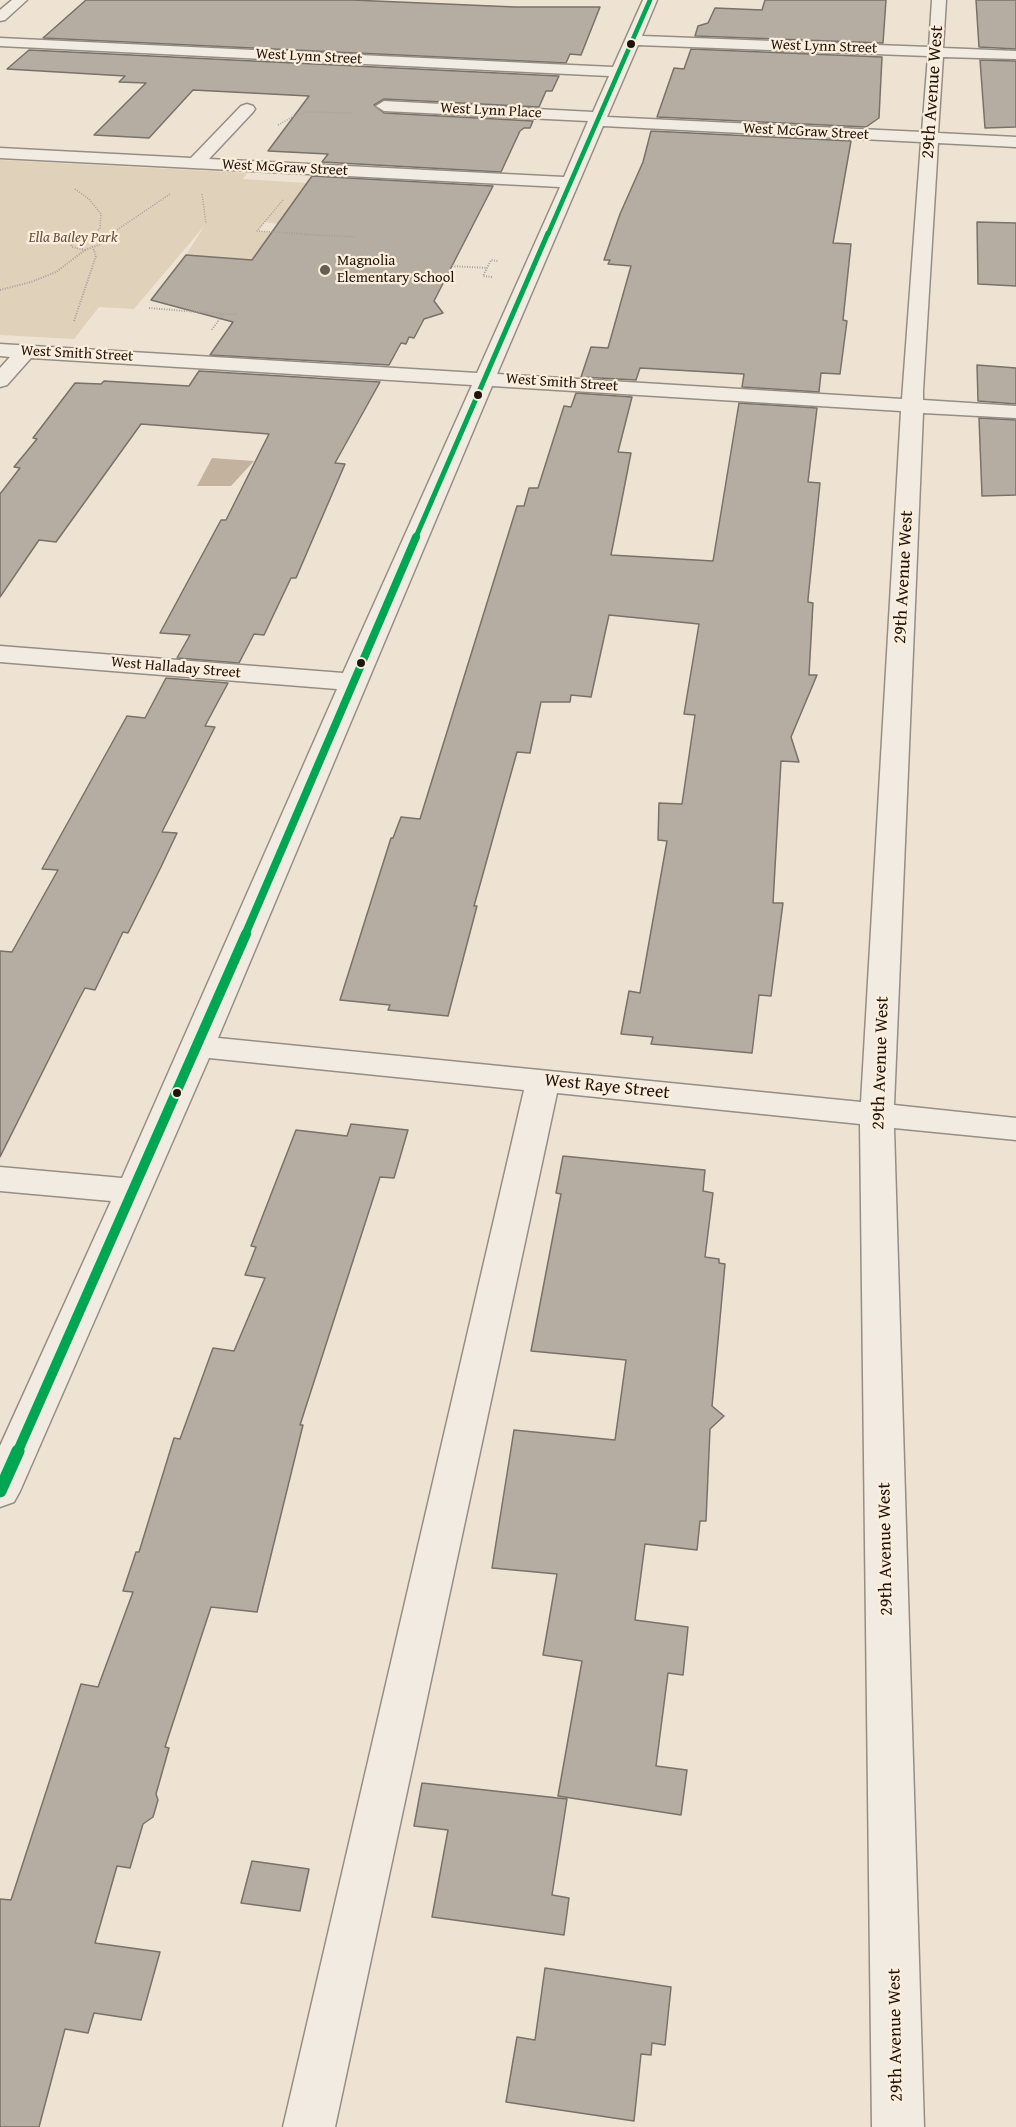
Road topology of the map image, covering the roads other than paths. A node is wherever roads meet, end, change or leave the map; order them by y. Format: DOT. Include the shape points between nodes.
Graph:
graph roads {
  1 [pos="20,0"];
  2 [pos="650,0"];
  3 [pos="939,0"];
  4 [pos="0,17"];
  5 [pos="632,40"];
  6 [pos="0,42"];
  7 [pos="936,52"];
  8 [pos="1016,56"];
  9 [pos="618,72"];
  10 [pos="384,106"];
  11 [pos="248,109"];
  12 [pos="598,119"];
  13 [pos="930,138"];
  14 [pos="1016,142"];
  15 [pos="0,153"];
  16 [pos="195,163"];
  17 [pos="570,183"];
  18 [pos="0,350"];
  19 [pos="26,351"];
  20 [pos="484,378"];
  21 [pos="0,381"];
  22 [pos="913,406"];
  23 [pos="1016,412"];
  24 [pos="0,654"];
  25 [pos="352,682"];
  26 [pos="198,1046"];
  27 [pos="543,1081"];
  28 [pos="878,1115"];
  29 [pos="1016,1129"];
  30 [pos="0,1179"];
  31 [pos="132,1191"];
  32 [pos="0,1491"];
  33 [pos="309,2127"];
  34 [pos="898,2127"];
  1 -- 4 [label="street"];
  2 -- 5 [label="street"];
  3 -- 7 [label="street, 29th Avenue West"];
  5 -- 7 [label="street, West Lynn Street"];
  5 -- 9 [label="street"];
  6 -- 9 [label="street, West Lynn Street"];
  7 -- 8 [label="street, West Lynn Street"];
  7 -- 13 [label="street, 29th Avenue West"];
  9 -- 12 [label="street"];
  10 -- 12 [label="street, West Lynn Place"];
  11 -- 16 [label="street"];
  12 -- 13 [label="street, West McGraw Street"];
  12 -- 17 [label="street"];
  13 -- 14 [label="street, West McGraw Street"];
  13 -- 22 [label="street, 29th Avenue West"];
  15 -- 16 [label="street, West McGraw Street"];
  16 -- 17 [label="street, West McGraw Street"];
  17 -- 20 [label="street"];
  18 -- 19 [label="street, West Smith Street"];
  19 -- 20 [label="street, West Smith Street"];
  19 -- 21 [label="street"];
  20 -- 22 [label="street, West Smith Street"];
  20 -- 25 [label="street"];
  22 -- 23 [label="street, West Smith Street"];
  22 -- 28 [label="street, 29th Avenue West"];
  24 -- 25 [label="street, West Halladay Street"];
  25 -- 26 [label="street"];
  26 -- 27 [label="street, West Raye Street"];
  26 -- 31 [label="street"];
  27 -- 28 [label="street, West Raye Street"];
  27 -- 33 [label="street"];
  28 -- 29 [label="street, West Raye Street"];
  28 -- 34 [label="street, 29th Avenue West"];
  30 -- 31 [label="street"];
  31 -- 32 [label="street"];
}
